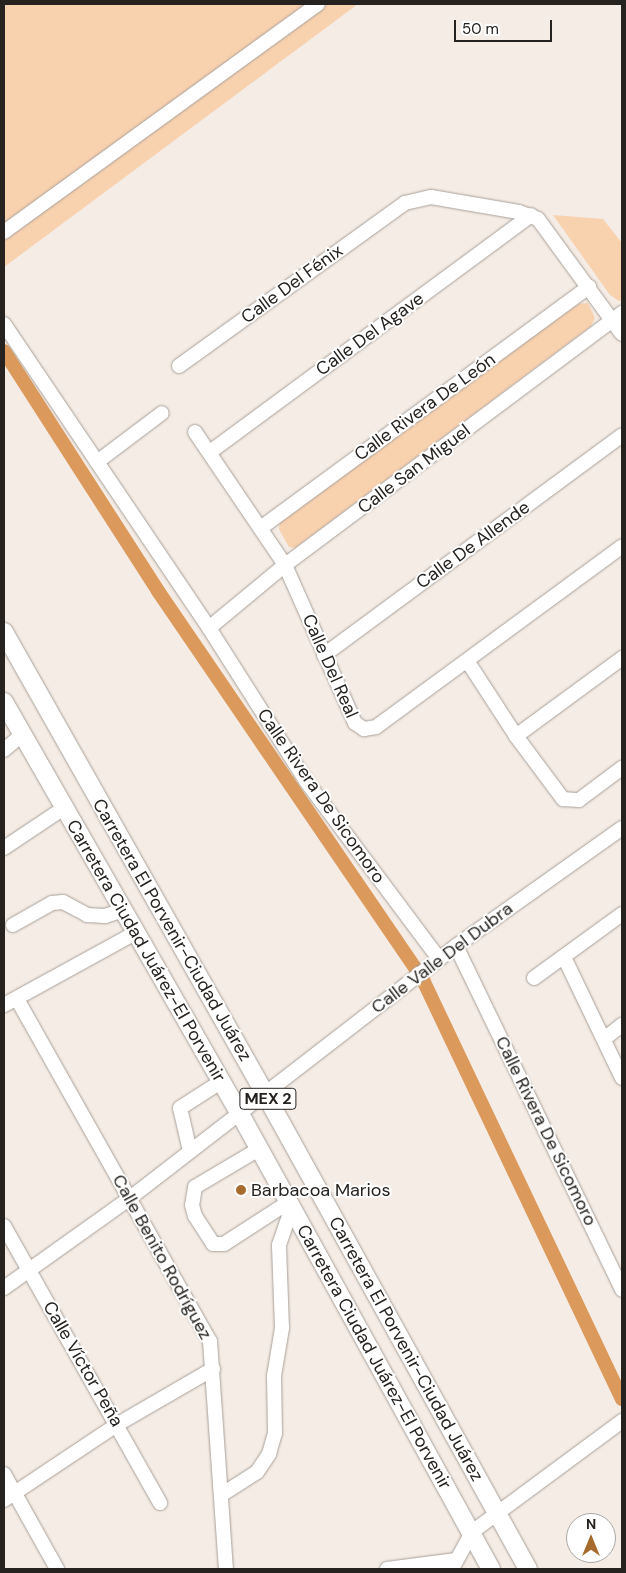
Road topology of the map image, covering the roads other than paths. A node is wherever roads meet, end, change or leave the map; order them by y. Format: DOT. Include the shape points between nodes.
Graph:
graph roads {
  1 [pos="318,4"];
  2 [pos="531,215"];
  3 [pos="4,232"];
  4 [pos="588,287"];
  5 [pos="618,317"];
  6 [pos="4,324"];
  7 [pos="622,334"];
  8 [pos="179,366"];
  9 [pos="162,414"];
  10 [pos="195,432"];
  11 [pos="622,435"];
  12 [pos="210,452"];
  13 [pos="97,462"];
  14 [pos="262,527"];
  15 [pos="622,546"];
  16 [pos="285,564"];
  17 [pos="209,628"];
  18 [pos="4,632"];
  19 [pos="324,655"];
  20 [pos="622,658"];
  21 [pos="468,662"];
  22 [pos="4,702"];
  23 [pos="22,735"];
  24 [pos="516,736"];
  25 [pos="4,750"];
  26 [pos="622,768"];
  27 [pos="64,808"];
  28 [pos="622,828"];
  29 [pos="4,848"];
  30 [pos="124,910"];
  31 [pos="622,914"];
  32 [pos="12,925"];
  33 [pos="137,932"];
  34 [pos="456,946"];
  35 [pos="564,957"];
  36 [pos="435,962"];
  37 [pos="534,978"];
  38 [pos="17,999"];
  39 [pos="4,1005"];
  40 [pos="622,1025"];
  41 [pos="604,1039"];
  42 [pos="622,1078"];
  43 [pos="222,1081"];
  44 [pos="264,1092"];
  45 [pos="239,1112"];
  46 [pos="260,1149"];
  47 [pos="190,1150"];
  48 [pos="130,1198"];
  49 [pos="290,1205"];
  50 [pos="4,1226"];
  51 [pos="28,1270"];
  52 [pos="4,1288"];
  53 [pos="622,1290"];
  54 [pos="213,1369"];
  55 [pos="622,1421"];
  56 [pos="118,1424"];
  57 [pos="4,1474"];
  58 [pos="221,1495"];
  59 [pos="9,1497"];
  60 [pos="160,1503"];
  61 [pos="498,1513"];
  62 [pos="472,1532"];
  63 [pos="454,1565"];
  64 [pos="57,1569"];
  65 [pos="226,1569"];
  66 [pos="387,1569"];
  67 [pos="490,1569"];
  68 [pos="528,1569"];
  1 -- 3 [label="street"];
  2 -- 4 [label="street" via="543,224"];
  2 -- 8 [label="street, Calle Del Fénix" via="445,198 405,203"];
  2 -- 12 [label="street, Calle Del Agave"];
  4 -- 5 [label="street"];
  4 -- 14 [label="street, Calle Rivera De León"];
  5 -- 7 [label="street"];
  5 -- 16 [label="street, Calle San Miguel"];
  6 -- 13 [label="street, Calle Rivera De Sicomoro"];
  9 -- 13 [label="street"];
  10 -- 12 [label="street, Calle Del Real"];
  11 -- 19 [label="street, Calle De Allende"];
  12 -- 14 [label="street, Calle Del Real"];
  13 -- 17 [label="street, Calle Rivera De Sicomoro"];
  14 -- 16 [label="street, Calle Del Real"];
  15 -- 21 [label="street, Calle Del Real"];
  16 -- 17 [label="street, Calle San Miguel"];
  16 -- 19 [label="street, Calle Del Real"];
  17 -- 36 [label="street, Calle Rivera De Sicomoro" via="306,781"];
  18 -- 44 [label="main road, Carretera El Porvenir-Ciudad Juárez / MEX 2"];
  19 -- 21 [label="street, Calle Del Real" via="355,723 364,729 376,727"];
  20 -- 24 [label="street"];
  21 -- 24 [label="street"];
  22 -- 23 [label="main road, Carretera Ciudad Juárez-El Porvenir / MEX 2"];
  23 -- 25 [label="street"];
  23 -- 27 [label="main road, Carretera Ciudad Juárez-El Porvenir / MEX 2"];
  24 -- 26 [label="street" via="564,799 579,800"];
  27 -- 29 [label="street"];
  27 -- 30 [label="main road, Carretera Ciudad Juárez-El Porvenir / MEX 2"];
  28 -- 34 [label="street, Calle Valle Del Dubra"];
  30 -- 32 [label="street" via="105,916 87,915 63,902 52,903"];
  30 -- 33 [label="main road, Carretera Ciudad Juárez-El Porvenir / MEX 2"];
  31 -- 35 [label="street"];
  33 -- 38 [label="street"];
  33 -- 43 [label="main road, Carretera Ciudad Juárez-El Porvenir / MEX 2"];
  34 -- 36 [label="street, Calle Valle Del Dubra"];
  34 -- 53 [label="street, Calle Rivera De Sicomoro"];
  35 -- 37 [label="street"];
  35 -- 41 [label="street"];
  36 -- 44 [label="street, Calle Valle Del Dubra"];
  38 -- 39 [label="street"];
  38 -- 48 [label="street, Calle Benito Rodríguez"];
  40 -- 41 [label="street"];
  41 -- 42 [label="street"];
  43 -- 45 [label="main road, Carretera Ciudad Juárez-El Porvenir / MEX 2"];
  43 -- 47 [label="street" via="180,1108"];
  44 -- 45 [label="street, Calle Valle Del Dubra"];
  44 -- 61 [label="main road, Carretera El Porvenir-Ciudad Juárez / MEX 2"];
  45 -- 46 [label="main road, Carretera Ciudad Juárez-El Porvenir / MEX 2"];
  45 -- 47 [label="street, Calle Valle Del Dubra"];
  46 -- 49 [label="main road, Carretera Ciudad Juárez-El Porvenir / MEX 2"];
  46 -- 49 [label="street" via="196,1187 192,1205 195,1216 213,1244 224,1244"];
  47 -- 48 [label="street, Calle Valle Del Dubra"];
  48 -- 51 [label="street, Calle Valle Del Dubra"];
  48 -- 54 [label="street, Calle Benito Rodríguez" via="210,1342"];
  49 -- 58 [label="street" via="279,1245 282,1328 274,1376 275,1433 269,1454 257,1472"];
  49 -- 62 [label="main road, Carretera Ciudad Juárez-El Porvenir / MEX 2"];
  50 -- 51 [label="street, Calle Víctor Peña"];
  51 -- 52 [label="street, Calle Valle Del Dubra"];
  51 -- 56 [label="street, Calle Víctor Peña"];
  54 -- 56 [label="street"];
  54 -- 58 [label="street, Calle Benito Rodríguez"];
  55 -- 61 [label="street"];
  56 -- 59 [label="street"];
  56 -- 60 [label="street, Calle Víctor Peña"];
  57 -- 59 [label="street"];
  58 -- 65 [label="street, Calle Benito Rodríguez"];
  59 -- 64 [label="street"];
  61 -- 62 [label="street"];
  61 -- 68 [label="main road, Carretera El Porvenir-Ciudad Juárez / MEX 2"];
  62 -- 63 [label="street"];
  62 -- 67 [label="main road, Carretera Ciudad Juárez-El Porvenir / MEX 2"];
  63 -- 66 [label="street"];
}
